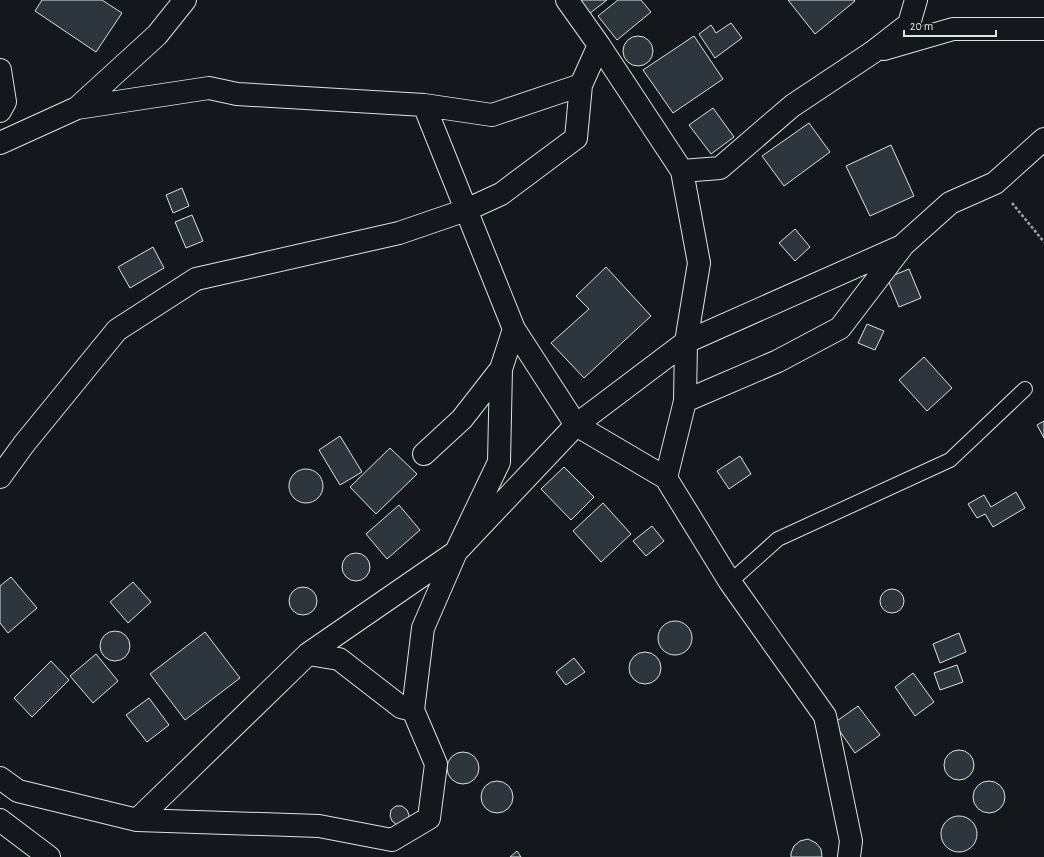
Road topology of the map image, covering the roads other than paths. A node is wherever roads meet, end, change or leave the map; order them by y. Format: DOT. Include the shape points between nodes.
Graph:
graph roads {
  1 [pos="185,0"];
  2 [pos="567,0"];
  3 [pos="916,0"];
  4 [pos="1044,30"];
  5 [pos="599,45"];
  6 [pos="873,52"];
  7 [pos="0,70"];
  8 [pos="581,85"];
  9 [pos="424,105"];
  10 [pos="77,108"];
  11 [pos="0,111"];
  12 [pos="1044,139"];
  13 [pos="0,143"];
  14 [pos="682,171"];
  15 [pos="466,210"];
  16 [pos="902,246"];
  17 [pos="514,329"];
  18 [pos="686,342"];
  19 [pos="501,368"];
  20 [pos="1025,389"];
  21 [pos="685,401"];
  22 [pos="576,424"];
  23 [pos="424,454"];
  24 [pos="0,477"];
  25 [pos="666,478"];
  26 [pos="456,552"];
  27 [pos="730,582"];
  28 [pos="308,654"];
  29 [pos="413,710"];
  30 [pos="0,778"];
  31 [pos="0,820"];
  32 [pos="137,820"];
  33 [pos="49,857"];
  34 [pos="849,857"];
  1 -- 10 [label="street" via="158,35"];
  2 -- 5 [label="street"];
  3 -- 6 [label="street" via="909,24"];
  4 -- 6 [label="street" via="954,29"];
  5 -- 8 [label="street"];
  5 -- 14 [label="street"];
  6 -- 14 [label="street" via="792,106 720,168"];
  7 -- 11 [label="street" via="5,102"];
  8 -- 9 [label="street" via="492,115"];
  8 -- 15 [label="street" via="576,138 501,194"];
  9 -- 10 [label="street" via="236,94 209,88"];
  9 -- 15 [label="street"];
  10 -- 13 [label="street"];
  12 -- 16 [label="street" via="995,183 950,203"];
  14 -- 18 [label="street" via="699,263"];
  15 -- 17 [label="street"];
  15 -- 24 [label="street" via="399,233 196,279 117,330"];
  16 -- 18 [label="street"];
  16 -- 21 [label="street" via="840,328 778,361"];
  17 -- 19 [label="street"];
  17 -- 22 [label="street"];
  18 -- 21 [label="street"];
  18 -- 22 [label="street"];
  19 -- 23 [label="street" via="462,419"];
  19 -- 26 [label="street" via="500,462"];
  20 -- 27 [label="lane" via="950,460 778,539"];
  21 -- 25 [label="street"];
  22 -- 25 [label="street"];
  22 -- 26 [label="street"];
  25 -- 27 [label="street"];
  26 -- 28 [label="street"];
  26 -- 29 [label="street" via="423,628"];
  27 -- 34 [label="street" via="825,716 851,841"];
  28 -- 29 [label="street" via="339,659 401,707"];
  28 -- 32 [label="street"];
  29 -- 32 [label="street" via="436,764 429,818 392,840 319,826"];
  30 -- 32 [label="street" via="18,791"];
  31 -- 33 [label="street"];
}
